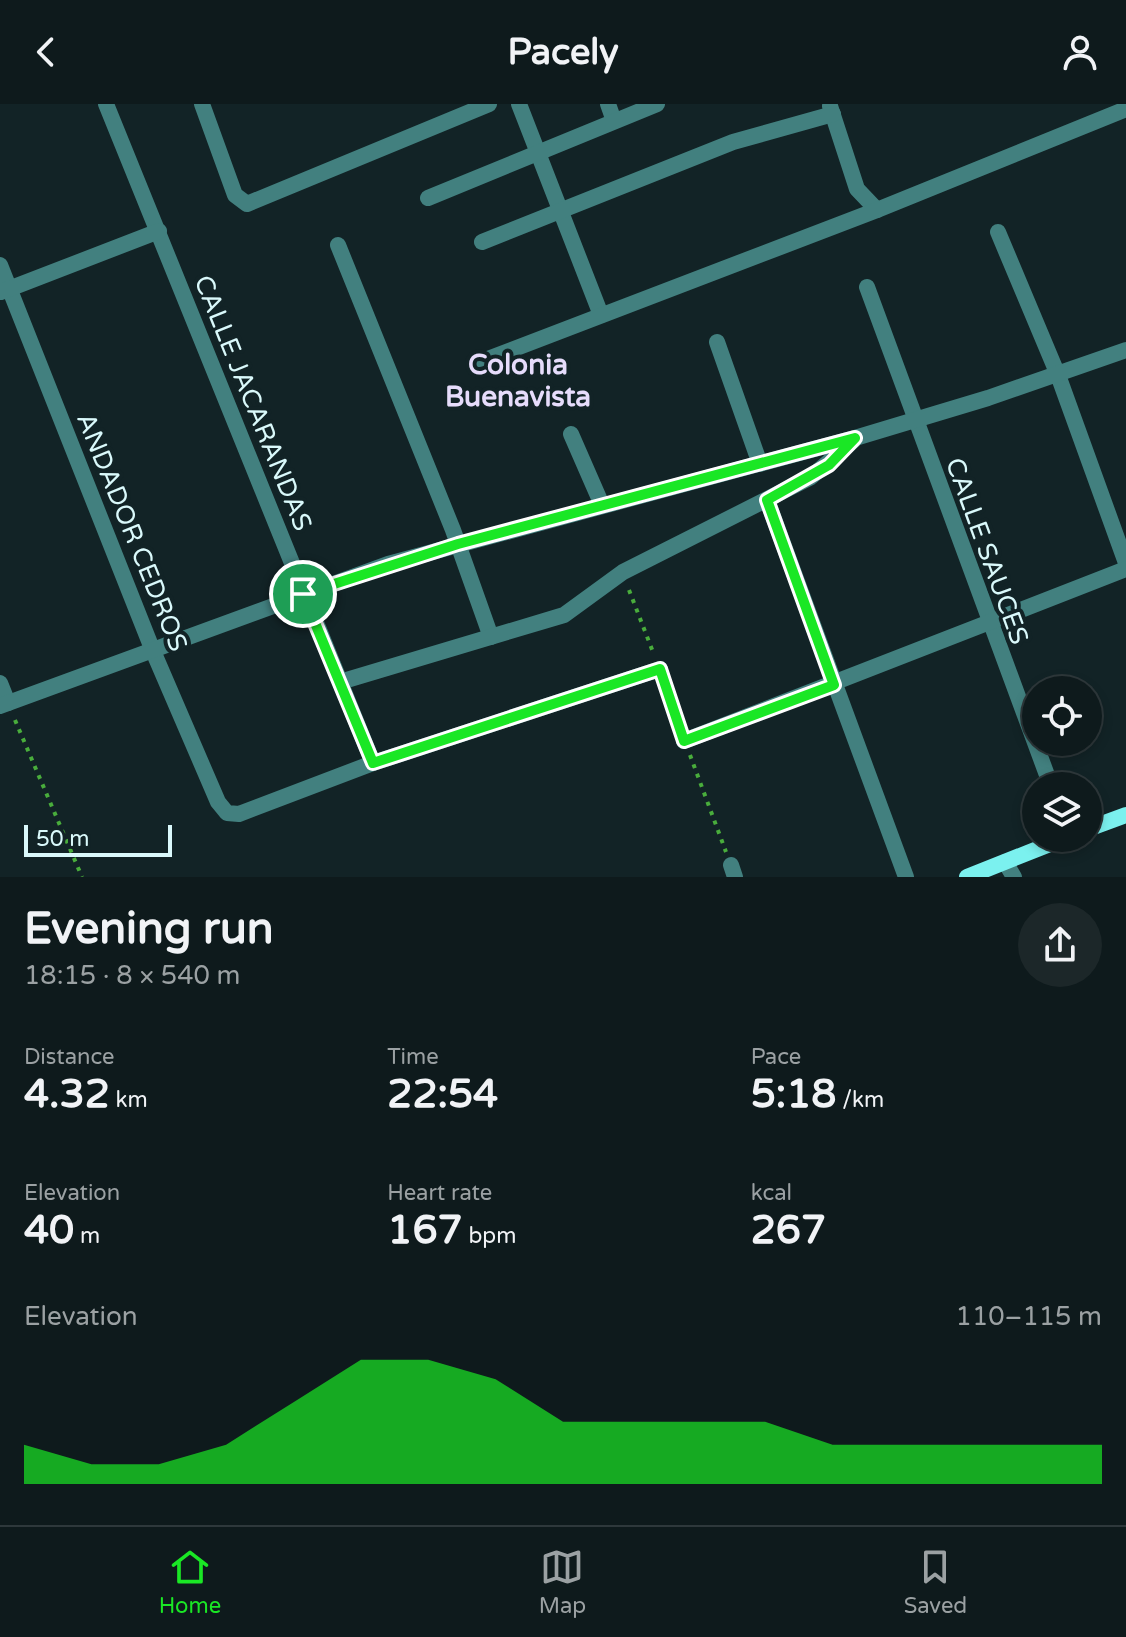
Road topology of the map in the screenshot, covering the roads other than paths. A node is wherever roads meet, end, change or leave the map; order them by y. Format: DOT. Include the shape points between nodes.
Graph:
graph roads {
  1 [pos="106,104"];
  2 [pos="202,104"];
  3 [pos="489,104"];
  4 [pos="519,104"];
  5 [pos="608,104"];
  6 [pos="657,104"];
  7 [pos="831,109"];
  8 [pos="1126,109"];
  9 [pos="614,121"];
  10 [pos="538,153"];
  11 [pos="428,198"];
  12 [pos="877,210"];
  13 [pos="561,211"];
  14 [pos="159,231"];
  15 [pos="998,232"];
  16 [pos="482,242"];
  17 [pos="338,245"];
  18 [pos="0,265"];
  19 [pos="867,287"];
  20 [pos="5,291"];
  21 [pos="601,315"];
  22 [pos="717,342"];
  23 [pos="1126,350"];
  24 [pos="480,362"];
  25 [pos="1058,375"];
  26 [pos="913,421"];
  27 [pos="571,434"];
  28 [pos="855,438"];
  29 [pos="760,464"];
  30 [pos="767,500"];
  31 [pos="602,505"];
  32 [pos="458,544"];
  33 [pos="1126,566"];
  34 [pos="303,594"];
  35 [pos="988,623"];
  36 [pos="491,637"];
  37 [pos="153,651"];
  38 [pos="660,669"];
  39 [pos="340,682"];
  40 [pos="0,683"];
  41 [pos="834,685"];
  42 [pos="4,704"];
  43 [pos="684,741"];
  44 [pos="373,763"];
  45 [pos="1046,772"];
  46 [pos="1126,815"];
  47 [pos="1102,824"];
  48 [pos="1041,852"];
  49 [pos="1010,870"];
  50 [pos="906,877"];
  51 [pos="967,877"];
  1 -- 14 [label="street, CALLE JACARANDAS"];
  2 -- 3 [label="street" via="235,195 247,204"];
  4 -- 10 [label="street"];
  5 -- 9 [label="street"];
  6 -- 9 [label="street"];
  7 -- 12 [label="street" via="857,189"];
  7 -- 13 [label="street"];
  8 -- 12 [label="street"];
  9 -- 10 [label="street"];
  10 -- 11 [label="street"];
  10 -- 13 [label="street"];
  12 -- 21 [label="street"];
  13 -- 16 [label="street"];
  13 -- 21 [label="street"];
  14 -- 20 [label="street"];
  14 -- 34 [label="street, CALLE JACARANDAS"];
  15 -- 25 [label="street"];
  17 -- 32 [label="street"];
  18 -- 20 [label="street, ANDADOR CEDROS"];
  19 -- 26 [label="street, CALLE SAUCES"];
  20 -- 37 [label="street, ANDADOR CEDROS"];
  21 -- 24 [label="street"];
  22 -- 29 [label="street"];
  23 -- 25 [label="street"];
  25 -- 26 [label="street"];
  25 -- 33 [label="street"];
  26 -- 28 [label="street"];
  26 -- 35 [label="street, CALLE SAUCES"];
  27 -- 31 [label="street"];
  28 -- 29 [label="street"];
  28 -- 30 [label="street" via="829,465"];
  29 -- 31 [label="street"];
  30 -- 36 [label="street" via="623,572 564,615"];
  30 -- 41 [label="street"];
  31 -- 32 [label="street"];
  32 -- 34 [label="street"];
  32 -- 36 [label="street"];
  33 -- 35 [label="street"];
  34 -- 37 [label="street"];
  34 -- 39 [label="street, CALLE JACARANDAS"];
  35 -- 41 [label="street"];
  35 -- 45 [label="street, CALLE SAUCES"];
  36 -- 39 [label="street"];
  37 -- 42 [label="street"];
  37 -- 44 [label="street, ANDADOR CEDROS" via="227,813 239,814"];
  38 -- 44 [label="street"];
  39 -- 44 [label="street, CALLE JACARANDAS"];
  40 -- 42 [label="street"];
  41 -- 43 [label="street"];
  41 -- 50 [label="street"];
  46 -- 47 [label="main road"];
  48 -- 49 [label="main road"];
  49 -- 51 [label="main road"];
}
